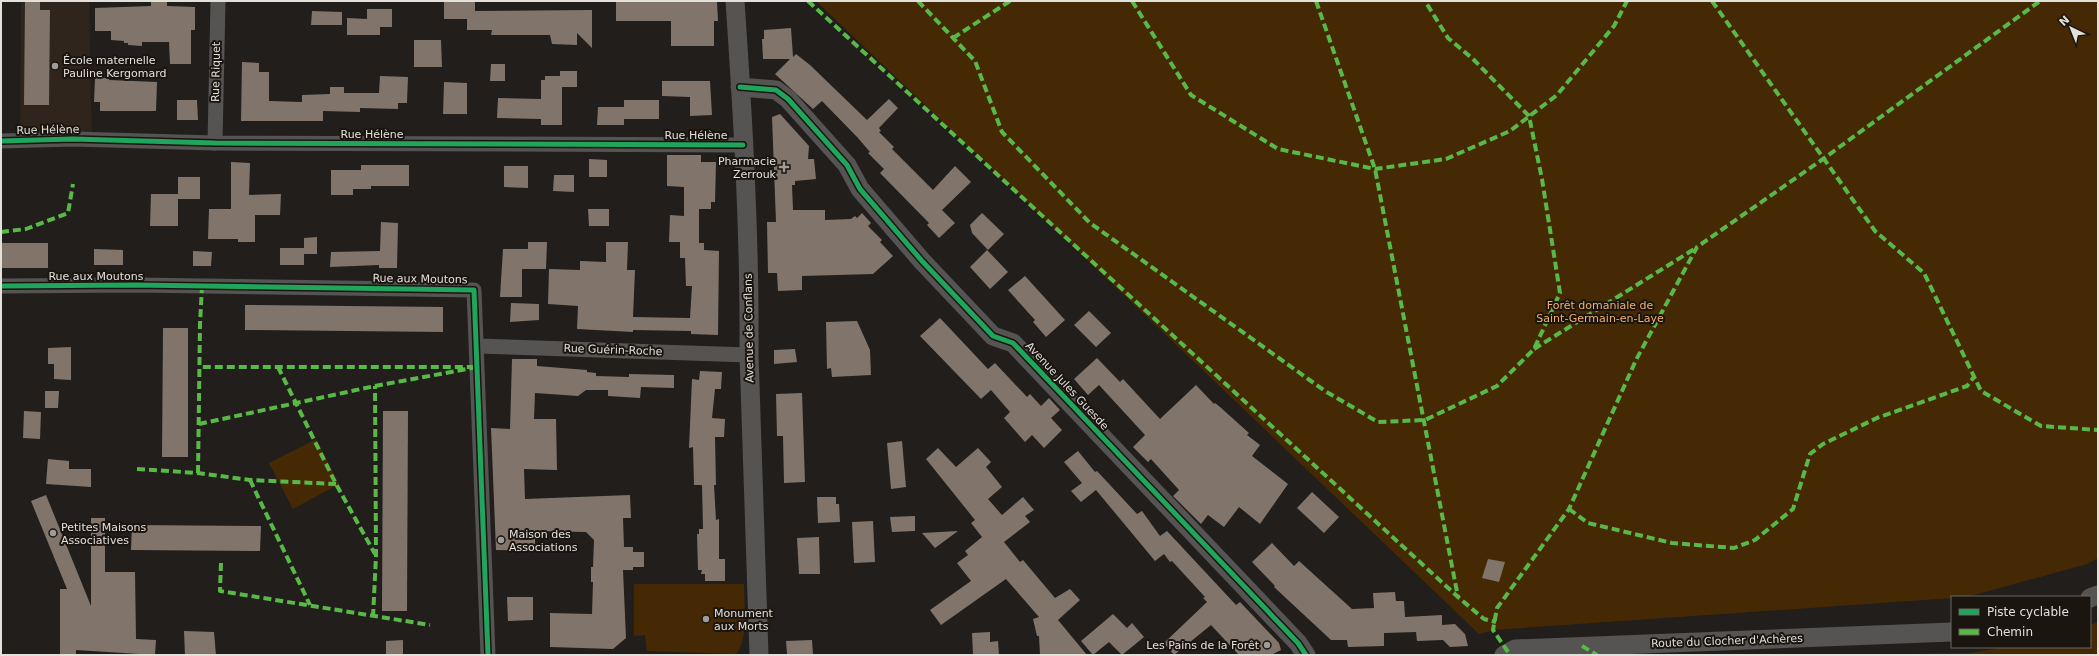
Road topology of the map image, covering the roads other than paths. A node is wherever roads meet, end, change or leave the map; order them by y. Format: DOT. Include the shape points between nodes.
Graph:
graph roads {
  1 [pos="218,1"];
  2 [pos="735,1"];
  3 [pos="740,87"];
  4 [pos="1,141"];
  5 [pos="215,144"];
  6 [pos="743,145"];
  7 [pos="1,286"];
  8 [pos="478,346"];
  9 [pos="749,355"];
  10 [pos="1951,632"];
  11 [pos="488,655"];
  12 [pos="759,655"];
  13 [pos="1306,655"];
  14 [pos="1504,655"];
  1 -- 5 [label="street, Rue Riquet"];
  2 -- 3 [label="street, Avenue de Conflans"];
  3 -- 6 [label="street, Avenue de Conflans"];
  3 -- 13 [label="street, Avenue Jules Guesde" via="776,90 788,99 847,165 860,189 922,261 993,336 1013,343 1298,643"];
  4 -- 5 [label="street, Rue Hélène" via="73,139"];
  5 -- 6 [label="street, Rue Hélène"];
  6 -- 9 [label="street, Avenue de Conflans" via="750,317"];
  7 -- 8 [label="street, Rue aux Moutons" via="474,290"];
  8 -- 9 [label="street, Rue Guérin-Roche"];
  8 -- 11 [label="street, Rue aux Moutons"];
  9 -- 12 [label="street, Avenue de Conflans"];
  10 -- 14 [label="street, Route du Clocher d'Achères" via="1515,649"];
}
